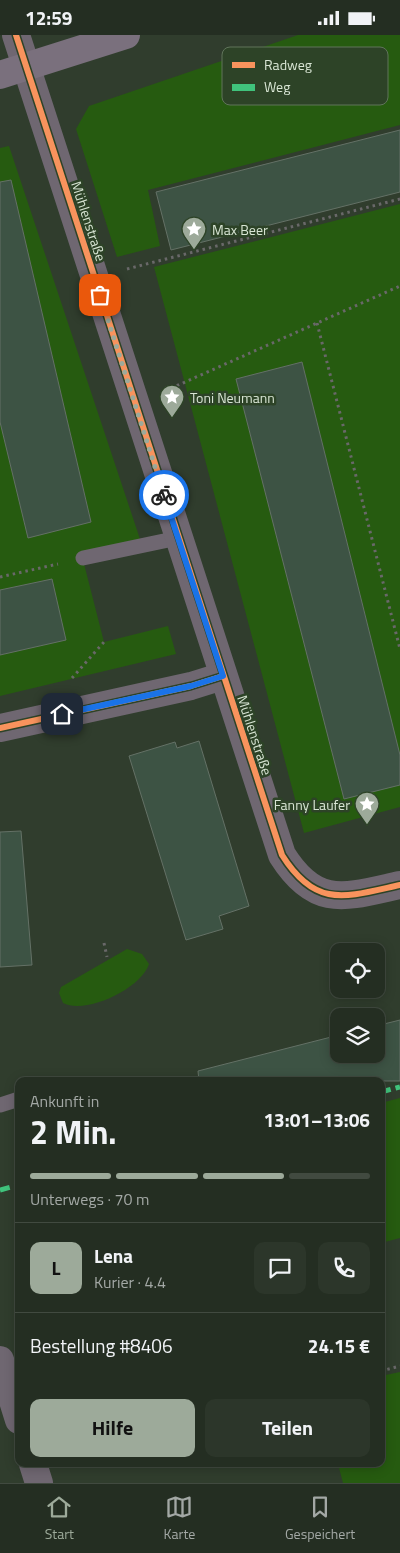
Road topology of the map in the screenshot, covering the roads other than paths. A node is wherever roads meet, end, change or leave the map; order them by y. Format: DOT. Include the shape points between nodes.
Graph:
graph roads {
  1 [pos="16,35"];
  2 [pos="126,35"];
  3 [pos="26,67"];
  4 [pos="0,75"];
  5 [pos="178,538"];
  6 [pos="83,558"];
  7 [pos="223,676"];
  8 [pos="0,728"];
  9 [pos="400,885"];
  10 [pos="15,1100"];
  11 [pos="0,1105"];
  12 [pos="0,1360"];
  13 [pos="15,1407"];
  14 [pos="34,1467"];
  15 [pos="39,1483"];
  1 -- 3 [label="street, Mühlenstraße"];
  2 -- 3 [label="street"];
  3 -- 4 [label="street"];
  3 -- 5 [label="street, Mühlenstraße"];
  5 -- 6 [label="lane"];
  5 -- 7 [label="street, Mühlenstraße"];
  7 -- 8 [label="street"];
  7 -- 9 [label="street, Mühlenstraße" via="276,842 299,879 311,888 337,896"];
  10 -- 11 [label="lane"];
  12 -- 13 [label="street"];
  14 -- 15 [label="street"];
}
